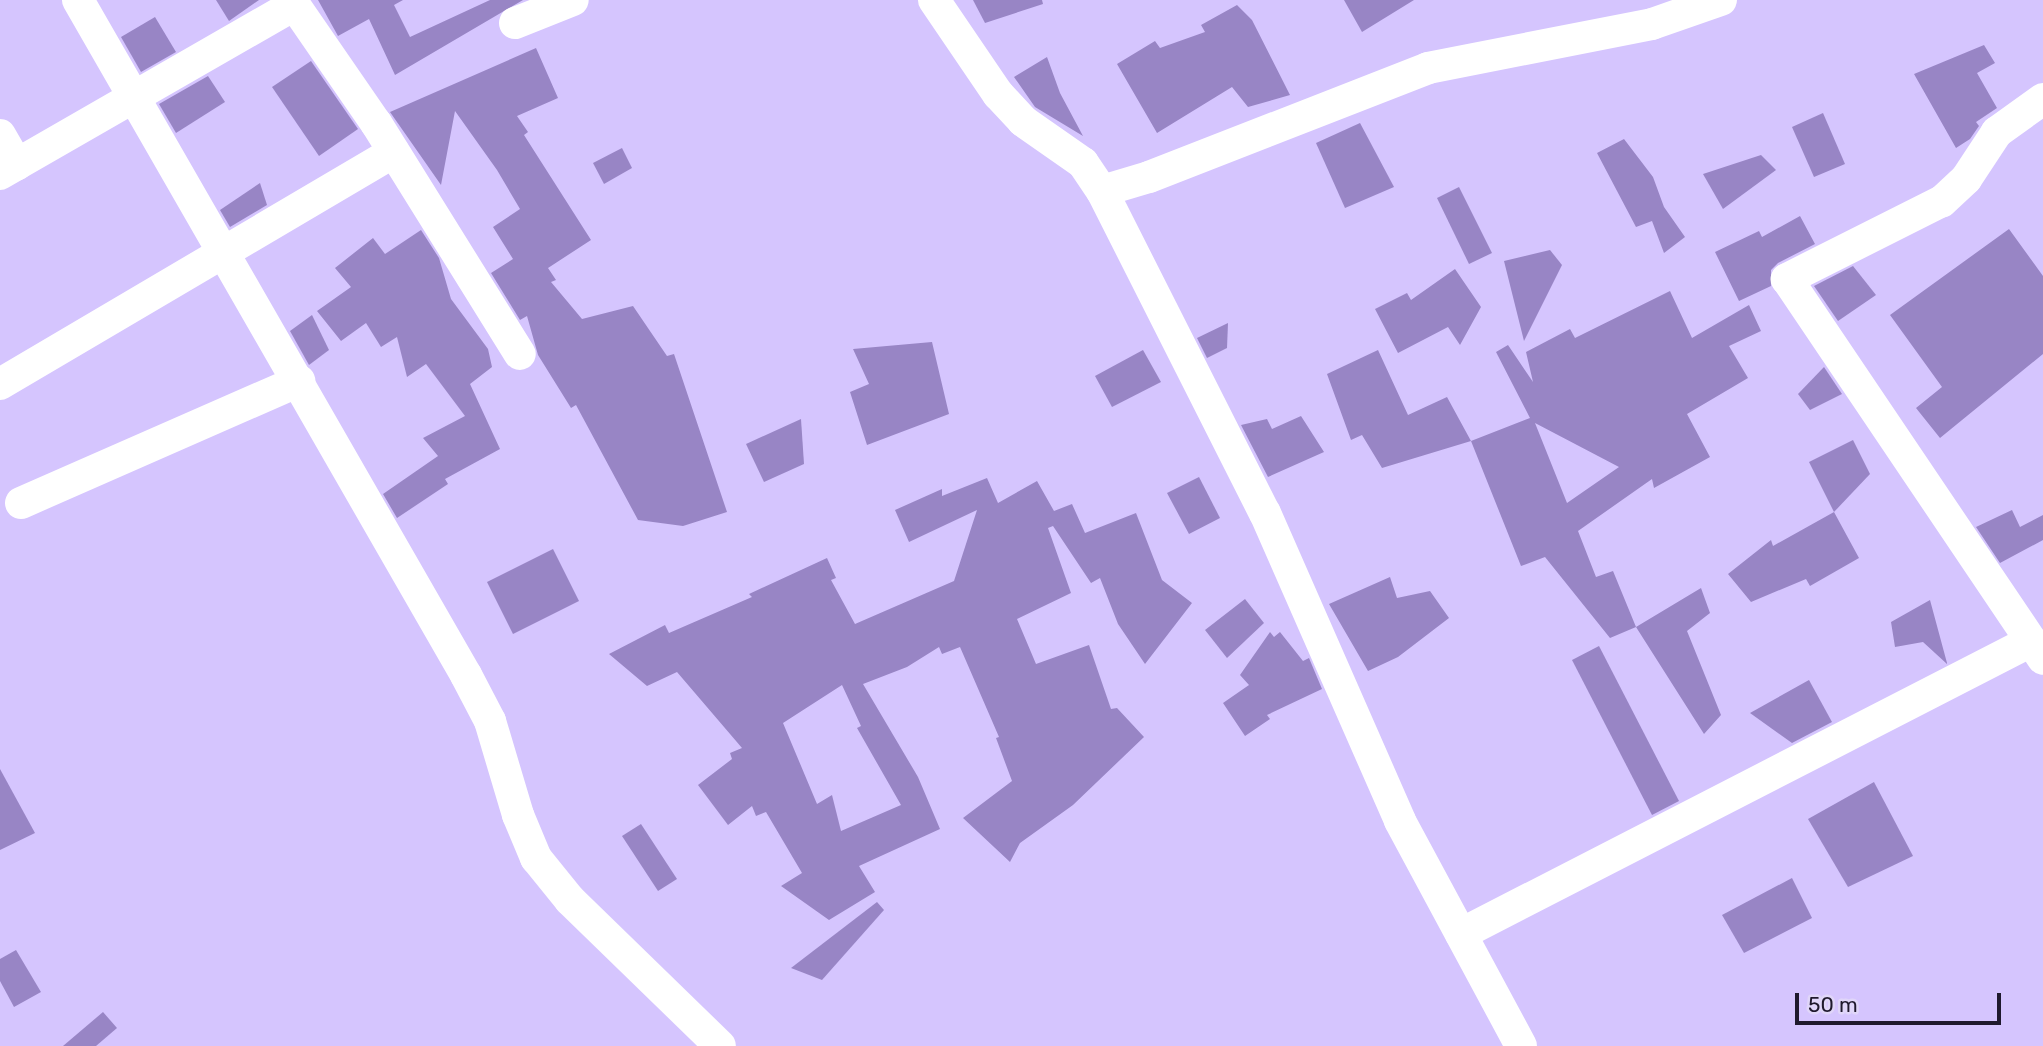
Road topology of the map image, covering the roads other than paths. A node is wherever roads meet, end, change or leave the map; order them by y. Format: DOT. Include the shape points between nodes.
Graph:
graph roads {
  1 [pos="78,0"];
  2 [pos="573,0"];
  3 [pos="934,0"];
  4 [pos="1721,0"];
  5 [pos="292,2"];
  6 [pos="516,23"];
  7 [pos="135,96"];
  8 [pos="2043,99"];
  9 [pos="0,135"];
  10 [pos="394,152"];
  11 [pos="9,169"];
  12 [pos="1102,191"];
  13 [pos="226,251"];
  14 [pos="520,354"];
  15 [pos="299,381"];
  16 [pos="0,384"];
  17 [pos="21,503"];
  18 [pos="2037,650"];
  19 [pos="1461,934"];
  20 [pos="720,1046"];
  21 [pos="1521,1046"];
  1 -- 7 [label="street"];
  2 -- 6 [label="street"];
  3 -- 12 [label="street" via="998,94 1023,121 1083,163"];
  4 -- 12 [label="street" via="1652,24 1428,68"];
  5 -- 7 [label="street"];
  5 -- 10 [label="street"];
  7 -- 11 [label="street"];
  7 -- 13 [label="street"];
  8 -- 18 [label="street" via="1997,132 1966,180 1942,201 1787,279"];
  9 -- 11 [label="street"];
  10 -- 13 [label="street"];
  10 -- 14 [label="street"];
  12 -- 19 [label="street" via="1265,513 1400,821"];
  13 -- 15 [label="street"];
  13 -- 16 [label="street"];
  15 -- 17 [label="street"];
  15 -- 20 [label="street" via="489,721 517,815 536,858 570,900"];
  18 -- 19 [label="street"];
  19 -- 21 [label="street"];
}
